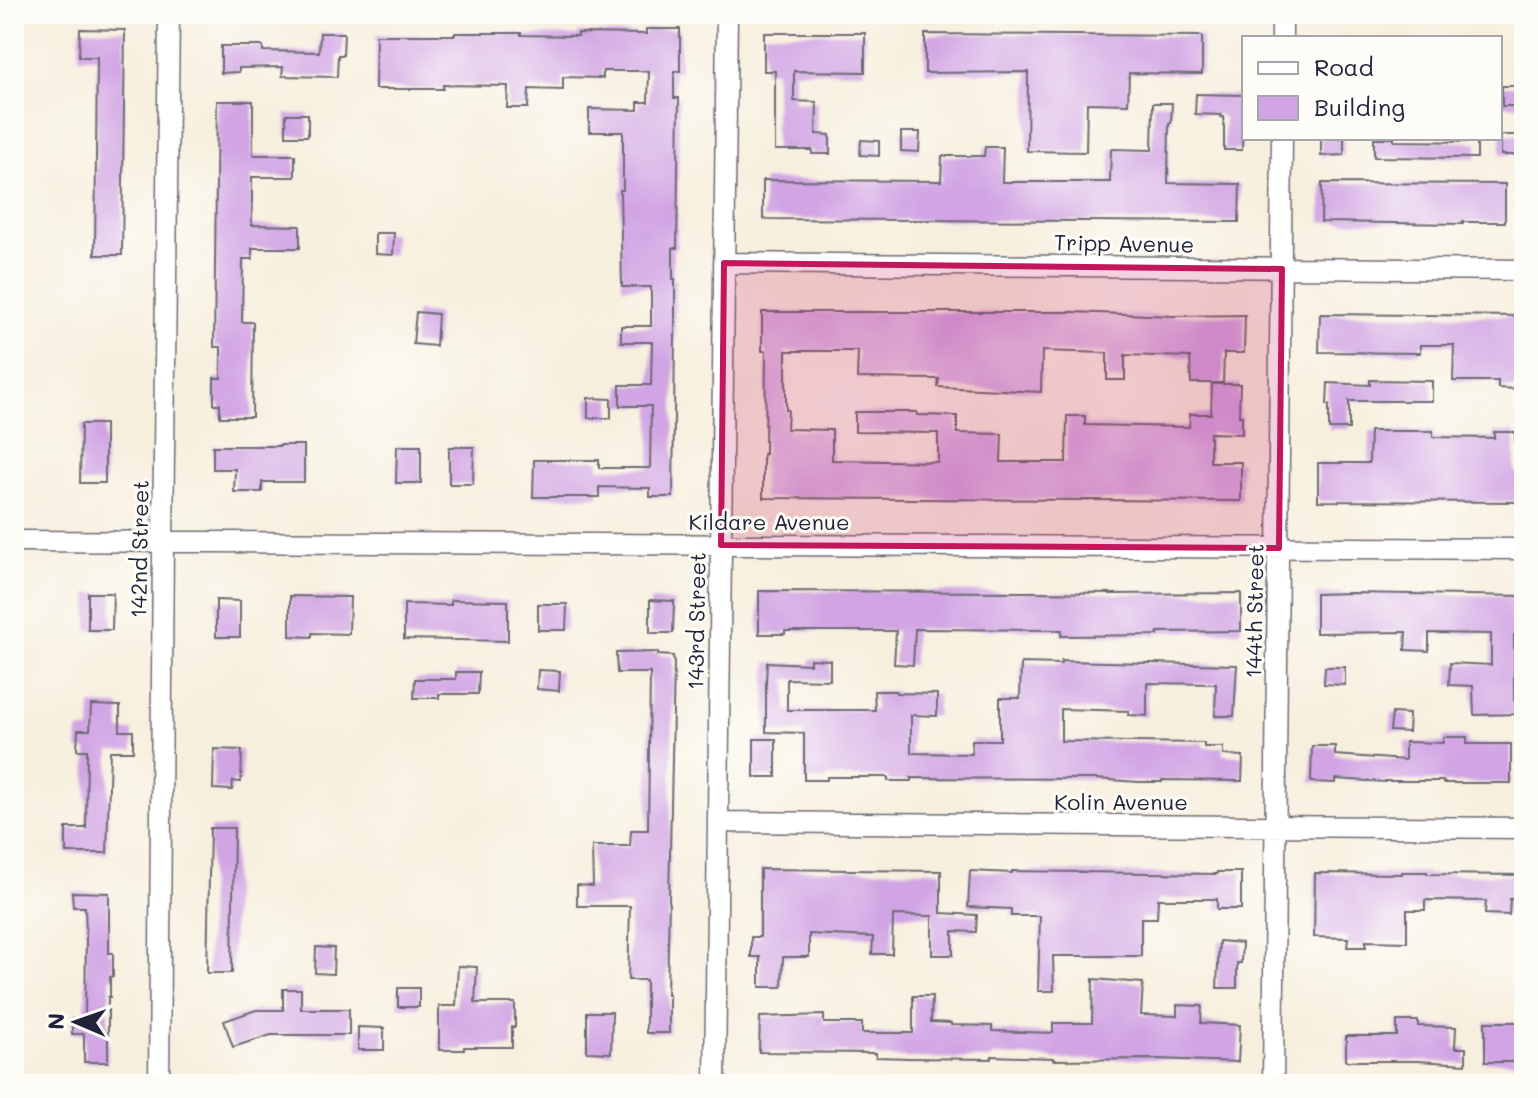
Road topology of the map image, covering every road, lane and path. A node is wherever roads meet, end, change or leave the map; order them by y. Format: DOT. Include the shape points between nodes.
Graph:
graph roads {
  1 [pos="169,14"];
  2 [pos="727,14"];
  3 [pos="1282,14"];
  4 [pos="1282,36"];
  5 [pos="1282,140"];
  6 [pos="724,263"];
  7 [pos="1282,269"];
  8 [pos="1524,270"];
  9 [pos="14,541"];
  10 [pos="163,542"];
  11 [pos="721,545"];
  12 [pos="1279,548"];
  13 [pos="1524,549"];
  14 [pos="718,822"];
  15 [pos="1276,826"];
  16 [pos="1524,828"];
  17 [pos="159,1084"];
  18 [pos="715,1084"];
  19 [pos="1273,1084"];
  1 -- 10 [label="street, 142nd Street"];
  2 -- 6 [label="street, 143rd Street"];
  3 -- 4 [label="street"];
  5 -- 7 [label="street, 144th Street"];
  6 -- 7 [label="street, Tripp Avenue"];
  6 -- 11 [label="street, 143rd Street"];
  7 -- 8 [label="street, Tripp Avenue"];
  7 -- 12 [label="street, 144th Street"];
  9 -- 10 [label="street, Kildare Avenue"];
  10 -- 11 [label="street, Kildare Avenue"];
  10 -- 17 [label="street, 142nd Street"];
  11 -- 12 [label="street, Kildare Avenue"];
  11 -- 14 [label="street, 143rd Street"];
  12 -- 13 [label="street, Kildare Avenue"];
  12 -- 15 [label="street, 144th Street"];
  14 -- 15 [label="street, Kolin Avenue"];
  14 -- 18 [label="street, 143rd Street"];
  15 -- 16 [label="street, Kolin Avenue"];
  15 -- 19 [label="street, 144th Street"];
}
